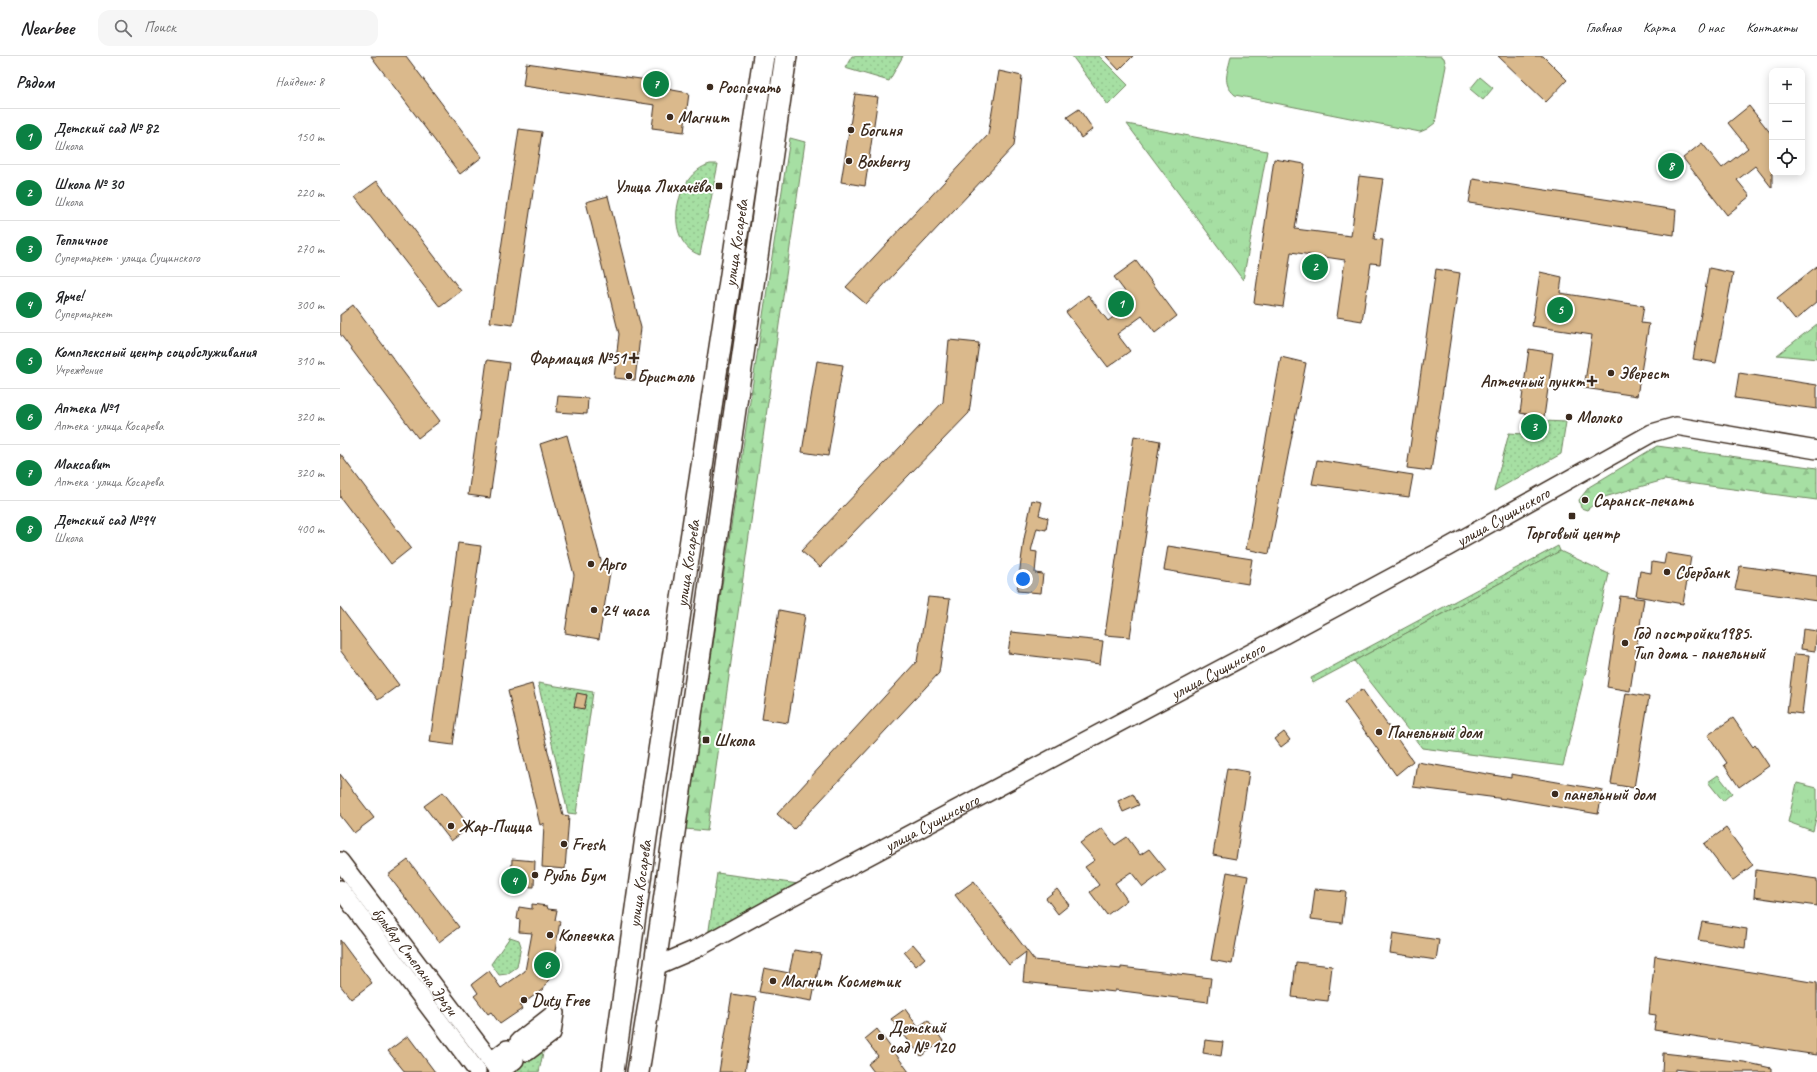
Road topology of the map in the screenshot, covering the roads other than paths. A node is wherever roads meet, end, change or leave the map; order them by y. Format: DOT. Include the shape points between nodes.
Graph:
graph roads {
  1 [pos="761,56"];
  2 [pos="786,58"];
  3 [pos="1817,450"];
  4 [pos="340,861"];
  5 [pos="340,889"];
  6 [pos="629,964"];
  7 [pos="654,967"];
  8 [pos="496,1068"];
  9 [pos="477,1071"];
  10 [pos="613,1072"];
  11 [pos="638,1072"];
  1 -- 2 [label="main road"];
  1 -- 6 [label="main road, улица Косарева"];
  2 -- 7 [label="main road, улица Косарева"];
  3 -- 7 [label="street, улица Сущинского" via="1676,426 1652,433 1448,547 766,910 696,950"];
  4 -- 8 [label="street, бульвар Степана Эрьзи"];
  5 -- 9 [label="street, бульвар Степана Эрьзи"];
  6 -- 7 [label="main road, улица Сущинского"];
  6 -- 10 [label="main road, улица Косарева"];
  7 -- 11 [label="main road, улица Косарева"];
}
